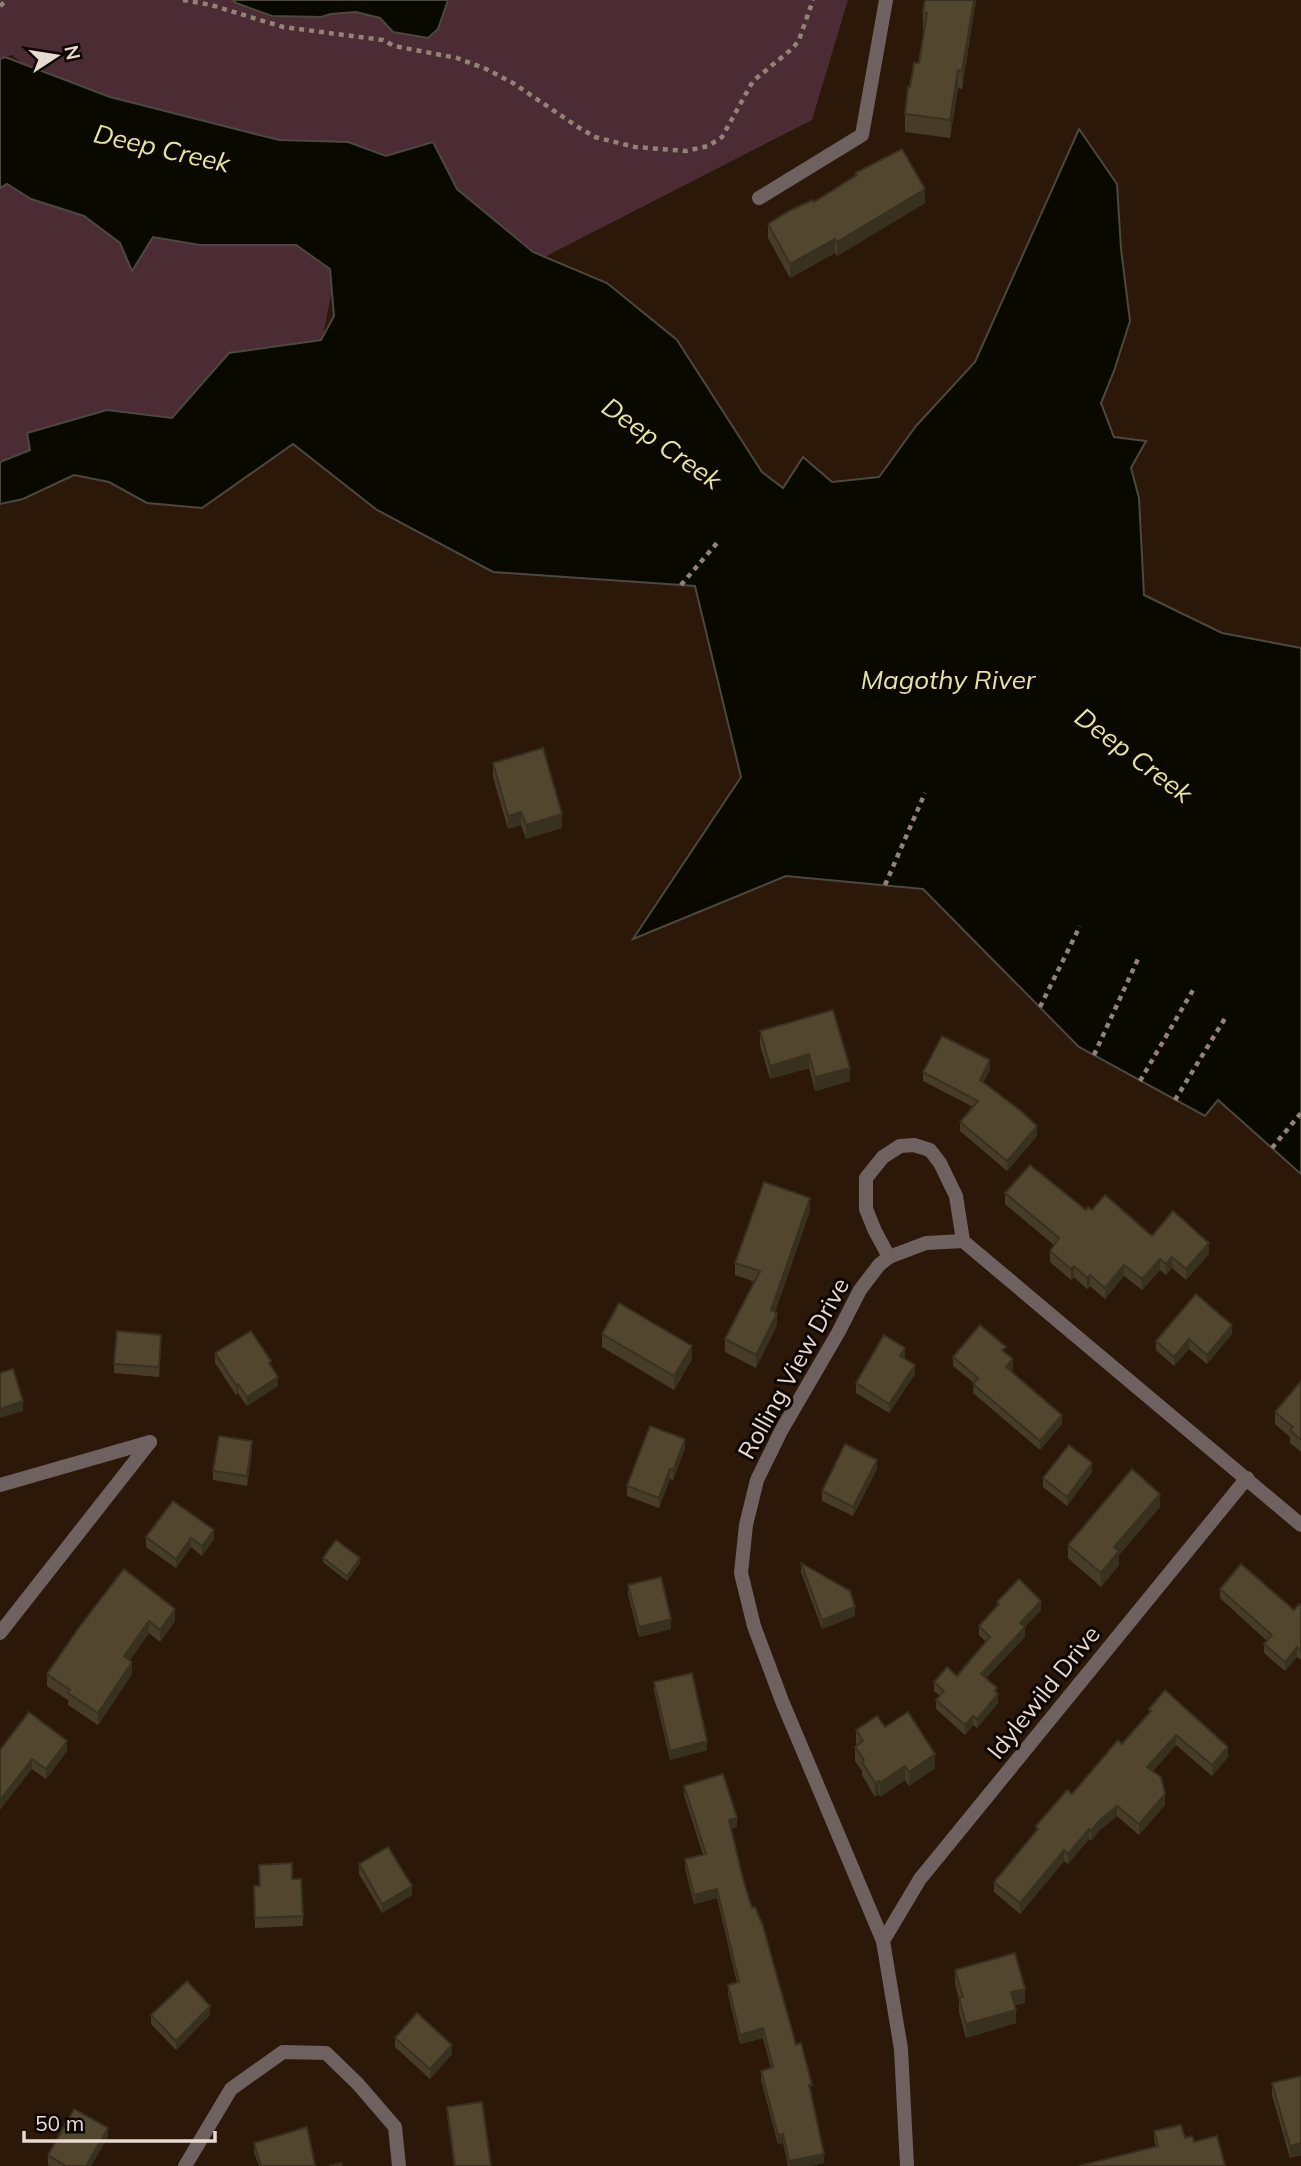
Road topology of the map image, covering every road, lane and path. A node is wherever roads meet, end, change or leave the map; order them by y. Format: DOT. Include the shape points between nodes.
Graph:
graph roads {
  1 [pos="7,0"];
  2 [pos="183,0"];
  3 [pos="813,0"];
  4 [pos="886,0"];
  5 [pos="0,6"];
  6 [pos="759,198"];
  7 [pos="717,543"];
  8 [pos="681,584"];
  9 [pos="925,793"];
  10 [pos="885,886"];
  11 [pos="1080,926"];
  12 [pos="1139,959"];
  13 [pos="1193,990"];
  14 [pos="1040,1007"];
  15 [pos="1227,1015"];
  16 [pos="1094,1055"];
  17 [pos="1140,1081"];
  18 [pos="1175,1100"];
  19 [pos="1301,1113"];
  20 [pos="1272,1148"];
  21 [pos="963,1241"];
  22 [pos="889,1257"];
  23 [pos="1247,1478"];
  24 [pos="0,1485"];
  25 [pos="1301,1525"];
  26 [pos="0,1633"];
  27 [pos="883,1941"];
  28 [pos="185,2166"];
  29 [pos="399,2166"];
  30 [pos="907,2166"];
  1 -- 5 [label="path"];
  2 -- 3 [label="path" via="283,27 383,40 457,58 513,83 595,136 635,147 687,151 722,137 753,81 799,40"];
  4 -- 6 [label="street" via="862,135"];
  7 -- 8 [label="path"];
  9 -- 10 [label="path"];
  11 -- 14 [label="path"];
  12 -- 16 [label="path"];
  13 -- 17 [label="path"];
  15 -- 18 [label="path"];
  19 -- 20 [label="path"];
  21 -- 22 [label="street, Rolling View Drive" via="926,1243"];
  21 -- 22 [label="street" via="956,1196 940,1163 929,1150 900,1146 883,1157 866,1178 866,1209"];
  21 -- 23 [label="street"];
  22 -- 27 [label="street, Rolling View Drive" via="860,1290 757,1480 741,1573 754,1626 782,1701"];
  23 -- 25 [label="street"];
  23 -- 27 [label="street, Idylewild Drive" via="920,1879"];
  24 -- 26 [label="street" via="150,1442"];
  27 -- 30 [label="street, Rolling View Drive" via="901,2049"];
  28 -- 29 [label="street" via="231,2089 283,2052 326,2053 350,2076 395,2127"];
}
